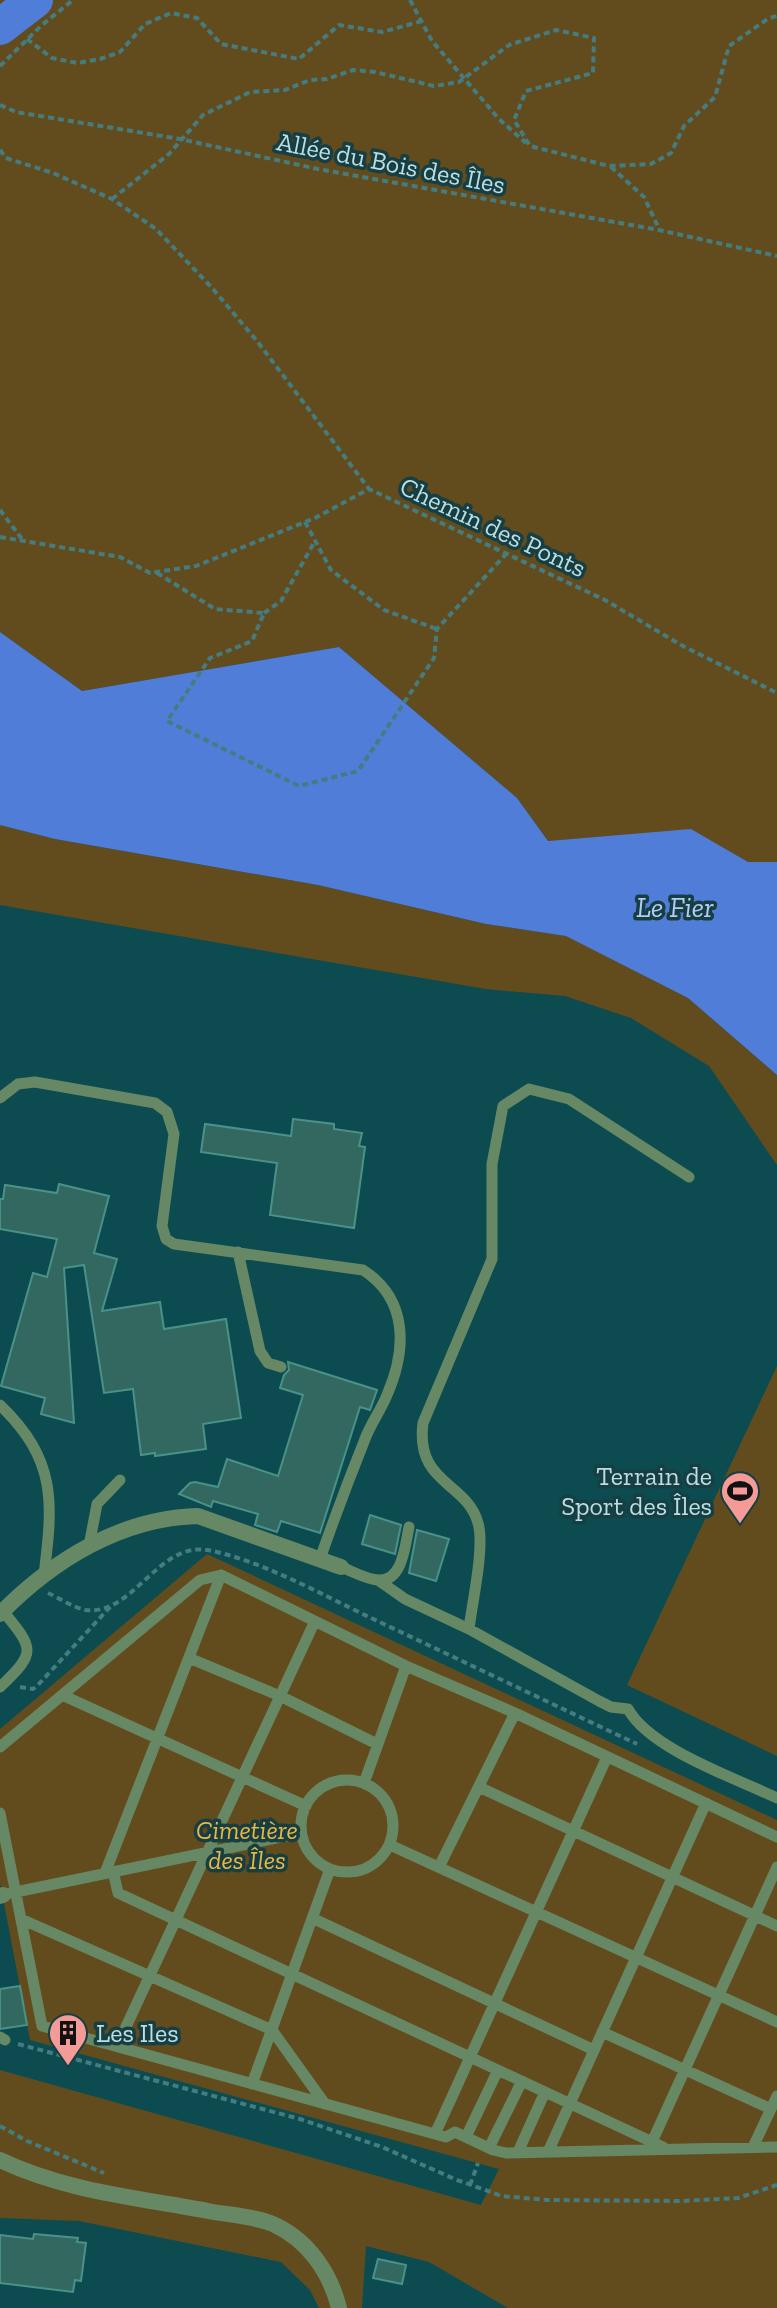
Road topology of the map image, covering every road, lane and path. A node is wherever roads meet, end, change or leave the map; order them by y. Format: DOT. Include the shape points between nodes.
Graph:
graph roads {
  1 [pos="73,0"];
  2 [pos="410,0"];
  3 [pos="777,16"];
  4 [pos="422,21"];
  5 [pos="27,39"];
  6 [pos="0,66"];
  7 [pos="465,78"];
  8 [pos="0,105"];
  9 [pos="180,139"];
  10 [pos="530,146"];
  11 [pos="0,150"];
  12 [pos="609,166"];
  13 [pos="112,199"];
  14 [pos="659,230"];
  15 [pos="777,256"];
  16 [pos="369,489"];
  17 [pos="0,510"];
  18 [pos="305,522"];
  19 [pos="0,537"];
  20 [pos="22,539"];
  21 [pos="315,541"];
  22 [pos="507,553"];
  23 [pos="155,572"];
  24 [pos="264,613"];
  25 [pos="437,629"];
  26 [pos="776,691"];
  27 [pos="0,1098"];
  28 [pos="689,1177"];
  29 [pos="238,1252"];
  30 [pos="281,1367"];
  31 [pos="0,1405"];
  32 [pos="120,1480"];
  33 [pos="409,1527"];
  34 [pos="89,1546"];
  35 [pos="320,1559"];
  36 [pos="341,1567"];
  37 [pos="44,1575"];
  38 [pos="221,1575"];
  39 [pos="378,1580"];
  40 [pos="111,1606"];
  41 [pos="2,1612"];
  42 [pos="315,1621"];
  43 [pos="469,1629"];
  44 [pos="189,1658"];
  45 [pos="406,1666"];
  46 [pos="10,1678"];
  47 [pos="0,1687"];
  48 [pos="62,1695"];
  49 [pos="280,1696"];
  50 [pos="515,1713"];
  51 [pos="157,1738"];
  52 [pos="377,1744"];
  53 [pos="0,1747"];
  54 [pos="607,1757"];
  55 [pos="243,1777"];
  56 [pos="364,1783"];
  57 [pos="479,1787"];
  58 [pos="777,1798"];
  59 [pos="706,1803"];
  60 [pos="306,1806"];
  61 [pos="0,1813"];
  62 [pos="573,1831"];
  63 [pos="301,1833"];
  64 [pos="777,1837"];
  65 [pos="390,1845"];
  66 [pos="206,1855"];
  67 [pos="439,1867"];
  68 [pos="777,1867"];
  69 [pos="330,1869"];
  70 [pos="109,1872"];
  71 [pos="672,1877"];
  72 [pos="6,1894"];
  73 [pos="536,1912"];
  74 [pos="755,1915"];
  75 [pos="312,1918"];
  76 [pos="21,1919"];
  77 [pos="176,1920"];
  78 [pos="777,1926"];
  79 [pos="636,1957"];
  80 [pos="292,1974"];
  81 [pos="150,1976"];
  82 [pos="719,1995"];
  83 [pos="494,2003"];
  84 [pos="777,2022"];
  85 [pos="272,2030"];
  86 [pos="602,2032"];
  87 [pos="3,2038"];
  88 [pos="117,2046"];
  89 [pos="594,2050"];
  90 [pos="470,2057"];
  91 [pos="498,2070"];
  92 [pos="685,2070"];
  93 [pos="522,2081"];
  94 [pos="252,2084"];
  95 [pos="545,2092"];
  96 [pos="777,2096"];
  97 [pos="570,2103"];
  98 [pos="325,2104"];
  99 [pos="771,2109"];
  100 [pos="0,2126"];
  101 [pos="435,2134"];
  102 [pos="466,2137"];
  103 [pos="652,2142"];
  104 [pos="753,2147"];
  105 [pos="777,2147"];
  106 [pos="489,2148"];
  107 [pos="665,2148"];
  108 [pos="518,2152"];
  109 [pos="548,2152"];
  110 [pos="0,2160"];
  111 [pos="478,2163"];
  112 [pos="109,2175"];
  113 [pos="470,2185"];
  114 [pos="777,2185"];
  115 [pos="339,2308"];
  1 -- 5 [label="path"];
  2 -- 4 [label="path"];
  3 -- 12 [label="path" via="729,46 715,97 684,126 671,153 651,164"];
  4 -- 5 [label="path" via="382,32 339,25 299,59 221,44 197,18 171,13 145,24 120,52 100,59 77,63 52,58"];
  4 -- 7 [label="path" via="432,41"];
  5 -- 6 [label="path"];
  7 -- 9 [label="path" via="434,86 353,70 285,90 250,92 203,115"];
  7 -- 10 [label="path" via="510,131"];
  7 -- 10 [label="path" via="509,45 556,30 594,38 593,73 526,91 514,120"];
  8 -- 9 [label="path, Allée du Bois des Îles"];
  9 -- 13 [label="path"];
  9 -- 14 [label="path, Allée du Bois des Îles"];
  10 -- 12 [label="path"];
  11 -- 13 [label="path" via="6,158"];
  12 -- 14 [label="path" via="644,197"];
  13 -- 16 [label="path" via="156,229 213,289"];
  14 -- 15 [label="path, Allée du Bois des Îles"];
  16 -- 18 [label="path, Chemin des Ponts"];
  16 -- 22 [label="path, Chemin des Ponts"];
  17 -- 20 [label="path"];
  18 -- 21 [label="path"];
  18 -- 23 [label="path, Chemin des Ponts" via="196,566"];
  19 -- 20 [label="path"];
  20 -- 23 [label="path" via="120,557"];
  21 -- 24 [label="path" via="281,601"];
  21 -- 25 [label="path" via="331,570 384,610"];
  22 -- 25 [label="path"];
  22 -- 26 [label="path, Chemin des Ponts"];
  23 -- 24 [label="path" via="215,609"];
  24 -- 25 [label="path" via="252,641 210,658 167,721 299,786 358,771 434,658"];
  27 -- 29 [label="lane" via="18,1084 35,1082 155,1103 171,1119 174,1134 163,1236 174,1244"];
  28 -- 43 [label="lane" via="569,1099 529,1089 503,1106 492,1164 492,1259 422,1434 428,1462 479,1524"];
  29 -- 30 [label="lane" via="260,1351 268,1363"];
  29 -- 35 [label="lane" via="363,1270 384,1287 397,1309 400,1345 388,1393 367,1433"];
  31 -- 37 [label="lane" via="28,1437 46,1479 51,1516"];
  32 -- 34 [label="lane" via="97,1504"];
  33 -- 39 [label="lane" via="396,1572"];
  34 -- 35 [label="street" via="138,1525 198,1516"];
  34 -- 37 [label="street"];
  35 -- 36 [label="street"];
  36 -- 39 [label="lane"];
  37 -- 41 [label="street"];
  38 -- 42 [label="lane"];
  38 -- 44 [label="lane"];
  38 -- 48 [label="lane" via="200,1580"];
  39 -- 43 [label="lane"];
  40 -- 46 [label="path" via="37,1686 24,1689"];
  41 -- 46 [label="lane" via="23,1636 27,1651"];
  42 -- 45 [label="lane"];
  42 -- 49 [label="lane"];
  43 -- 58 [label="lane" via="599,1701 628,1709 658,1740"];
  44 -- 49 [label="lane"];
  44 -- 51 [label="lane"];
  45 -- 50 [label="lane"];
  45 -- 52 [label="lane"];
  46 -- 47 [label="lane"];
  48 -- 51 [label="lane"];
  48 -- 53 [label="lane"];
  49 -- 52 [label="lane"];
  49 -- 55 [label="lane"];
  50 -- 54 [label="lane"];
  50 -- 57 [label="lane"];
  51 -- 55 [label="lane"];
  51 -- 70 [label="lane"];
  52 -- 56 [label="lane"];
  54 -- 59 [label="lane"];
  54 -- 62 [label="lane"];
  55 -- 60 [label="lane"];
  55 -- 66 [label="lane"];
  56 -- 60 [label="lane" via="324,1786"];
  56 -- 65 [label="lane" via="386,1800 394,1827"];
  57 -- 62 [label="lane"];
  57 -- 67 [label="lane"];
  59 -- 64 [label="lane"];
  59 -- 71 [label="lane"];
  60 -- 63 [label="lane"];
  61 -- 72 [label="lane"];
  62 -- 71 [label="lane"];
  62 -- 73 [label="lane"];
  63 -- 66 [label="lane"];
  63 -- 69 [label="lane" via="313,1858"];
  65 -- 67 [label="lane"];
  65 -- 69 [label="lane" via="364,1870"];
  66 -- 70 [label="lane"];
  66 -- 77 [label="lane"];
  67 -- 73 [label="lane"];
  68 -- 74 [label="lane"];
  69 -- 75 [label="lane"];
  70 -- 72 [label="lane"];
  70 -- 77 [label="lane" via="118,1893"];
  71 -- 74 [label="lane"];
  71 -- 79 [label="lane"];
  72 -- 76 [label="lane"];
  73 -- 79 [label="lane"];
  73 -- 83 [label="lane"];
  74 -- 78 [label="lane"];
  74 -- 82 [label="lane"];
  75 -- 80 [label="lane"];
  75 -- 83 [label="lane"];
  76 -- 81 [label="lane"];
  76 -- 88 [label="lane" via="42,2026"];
  77 -- 80 [label="lane"];
  77 -- 81 [label="lane"];
  79 -- 82 [label="lane"];
  79 -- 86 [label="lane"];
  80 -- 85 [label="lane"];
  80 -- 90 [label="lane"];
  81 -- 85 [label="lane"];
  81 -- 88 [label="lane"];
  82 -- 84 [label="lane"];
  82 -- 92 [label="lane"];
  83 -- 89 [label="lane"];
  83 -- 90 [label="lane"];
  85 -- 94 [label="lane"];
  85 -- 98 [label="lane"];
  86 -- 89 [label="lane"];
  86 -- 92 [label="lane"];
  87 -- 113 [label="path" via="300,2119"];
  88 -- 94 [label="lane"];
  89 -- 97 [label="lane"];
  90 -- 91 [label="lane"];
  90 -- 101 [label="lane"];
  91 -- 93 [label="lane"];
  91 -- 102 [label="lane"];
  92 -- 99 [label="lane"];
  92 -- 103 [label="lane"];
  93 -- 95 [label="lane"];
  93 -- 106 [label="lane"];
  94 -- 98 [label="lane"];
  95 -- 97 [label="lane"];
  95 -- 108 [label="lane"];
  96 -- 99 [label="lane"];
  97 -- 103 [label="lane"];
  97 -- 109 [label="lane"];
  98 -- 101 [label="lane"];
  99 -- 104 [label="lane"];
  100 -- 112 [label="path"];
  101 -- 102 [label="lane"];
  102 -- 106 [label="lane"];
  103 -- 107 [label="lane"];
  104 -- 105 [label="lane"];
  104 -- 107 [label="lane"];
  106 -- 108 [label="lane"];
  107 -- 109 [label="lane"];
  108 -- 109 [label="lane"];
  110 -- 115 [label="street" via="70,2185 273,2224 311,2252 329,2279"];
  111 -- 113 [label="path"];
  113 -- 114 [label="path" via="514,2198 682,2201 738,2198"];
}
